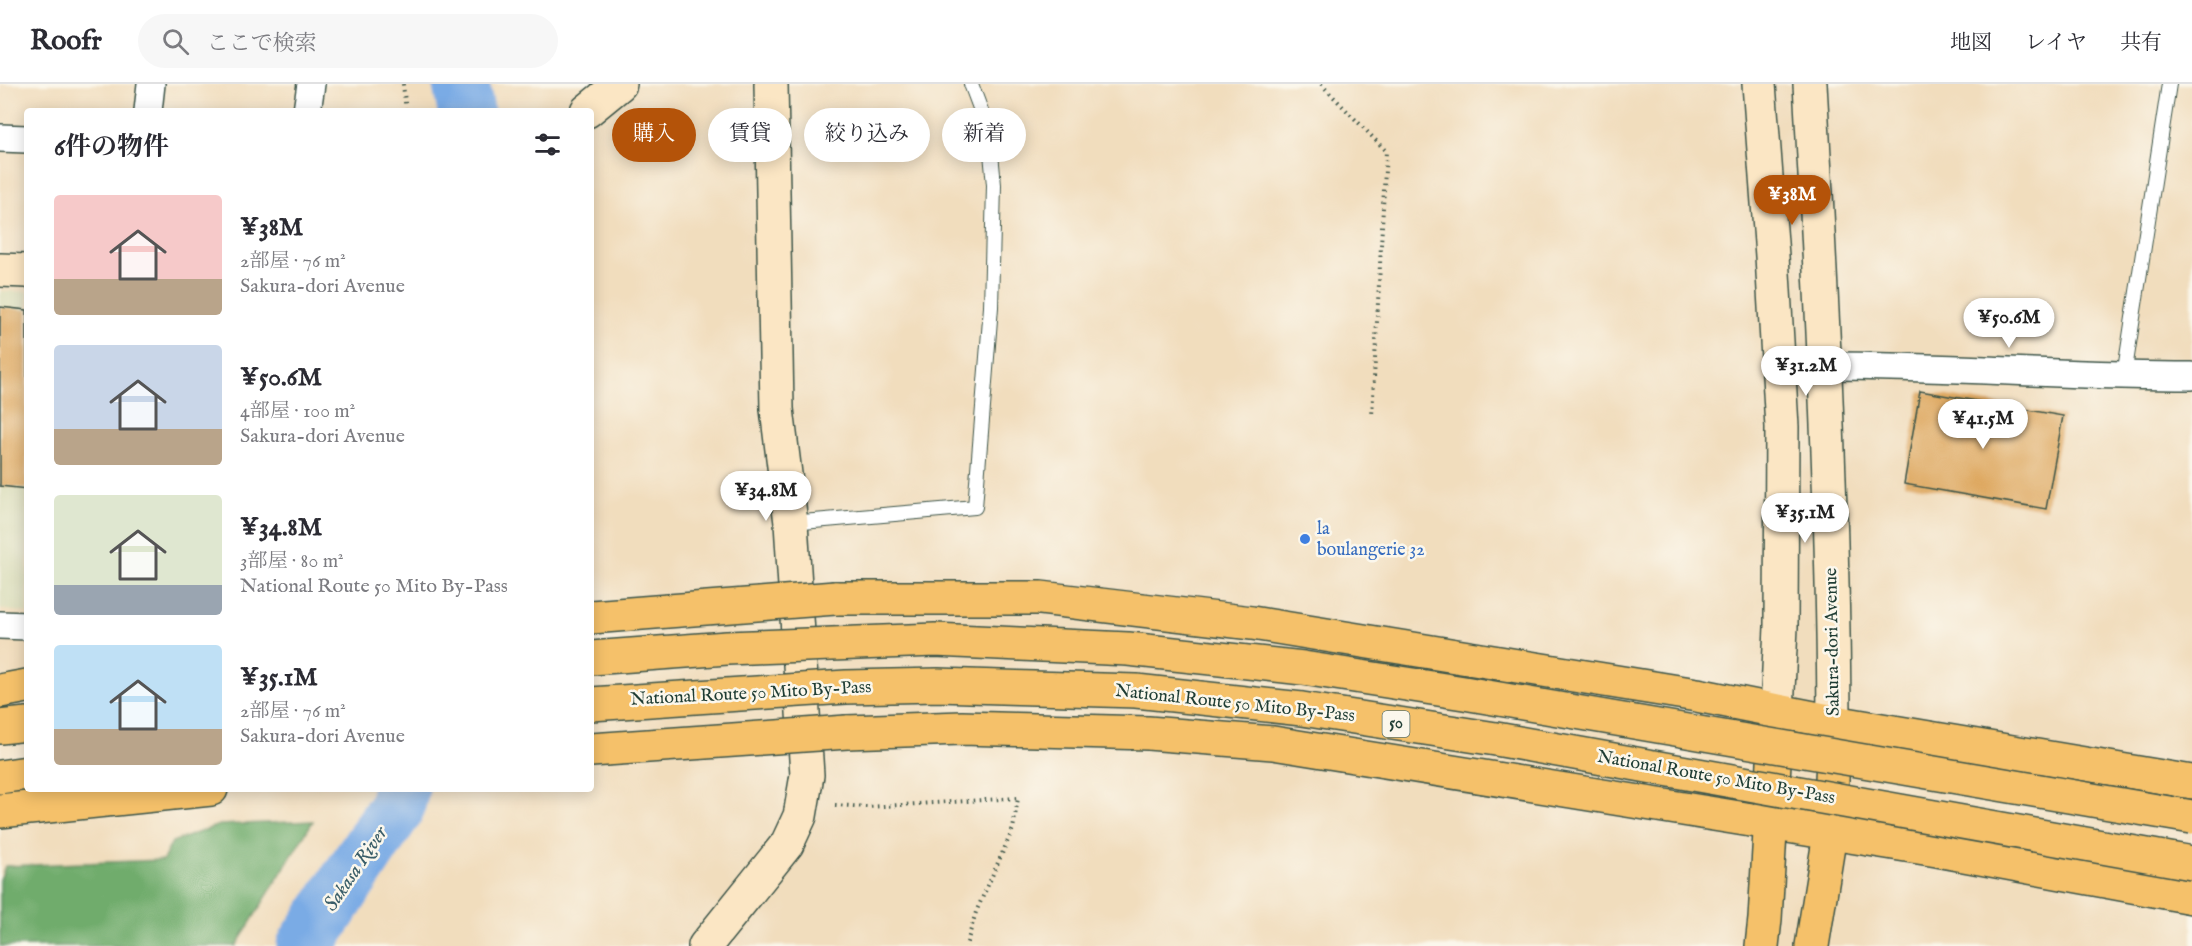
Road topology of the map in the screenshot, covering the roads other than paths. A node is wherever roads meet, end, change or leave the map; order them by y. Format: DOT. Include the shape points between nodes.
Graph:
graph roads {
  1 [pos="151,84"];
  2 [pos="311,84"];
  3 [pos="620,84"];
  4 [pos="771,84"];
  5 [pos="971,84"];
  6 [pos="1759,84"];
  7 [pos="1810,84"];
  8 [pos="2169,84"];
  9 [pos="148,108"];
  10 [pos="307,108"];
  11 [pos="591,108"];
  12 [pos="0,138"];
  13 [pos="24,139"];
  14 [pos="0,270"];
  15 [pos="24,271"];
  16 [pos="1825,366"];
  17 [pos="2124,376"];
  18 [pos="2192,376"];
  19 [pos="791,524"];
  20 [pos="594,617"];
  21 [pos="0,625"];
  22 [pos="24,626"];
  23 [pos="594,658"];
  24 [pos="24,687"];
  25 [pos="0,691"];
  26 [pos="594,704"];
  27 [pos="1777,711"];
  28 [pos="1834,722"];
  29 [pos="24,724"];
  30 [pos="0,727"];
  31 [pos="594,750"];
  32 [pos="24,773"];
  33 [pos="0,777"];
  34 [pos="2192,782"];
  35 [pos="184,792"];
  36 [pos="0,812"];
  37 [pos="2192,817"];
  38 [pos="1771,823"];
  39 [pos="1830,834"];
  40 [pos="2192,863"];
  41 [pos="2192,897"];
  42 [pos="705,946"];
  43 [pos="1762,946"];
  44 [pos="1812,946"];
  1 -- 9 [label="street"];
  2 -- 10 [label="street"];
  3 -- 11 [label="street"];
  4 -- 19 [label="street" via="777,409"];
  5 -- 19 [label="lane" via="988,132 994,185 991,307 975,507"];
  6 -- 27 [label="street" via="1782,427"];
  7 -- 16 [label="street, Sakura-dori Avenue"];
  8 -- 17 [label="lane"];
  12 -- 13 [label="street"];
  14 -- 15 [label="street"];
  16 -- 17 [label="street"];
  16 -- 28 [label="street, Sakura-dori Avenue"];
  17 -- 18 [label="street"];
  19 -- 42 [label="street" via="807,775 804,798 787,844"];
  20 -- 27 [label="main road, bridge" via="835,598 1041,598 1252,623"];
  21 -- 22 [label="street"];
  23 -- 37 [label="main road, 50, bridge" via="936,640 1128,649 1303,668 1453,691"];
  24 -- 25 [label="main road"];
  26 -- 40 [label="main road, National Route 50 Mito By-Pass / 50, bridge" via="846,687 939,685 1136,691 1302,709 1496,739"];
  27 -- 28 [label="main road"];
  27 -- 38 [label="main road"];
  28 -- 34 [label="main road"];
  28 -- 39 [label="main road, Sakura-dori Avenue"];
  29 -- 30 [label="main road"];
  31 -- 38 [label="main road, bridge" via="962,728 1148,733 1273,743"];
  32 -- 33 [label="main road"];
  35 -- 36 [label="main road"];
  38 -- 39 [label="main road"];
  38 -- 43 [label="main road"];
  39 -- 41 [label="main road"];
  39 -- 44 [label="main road, Sakura-dori Avenue"];
}
